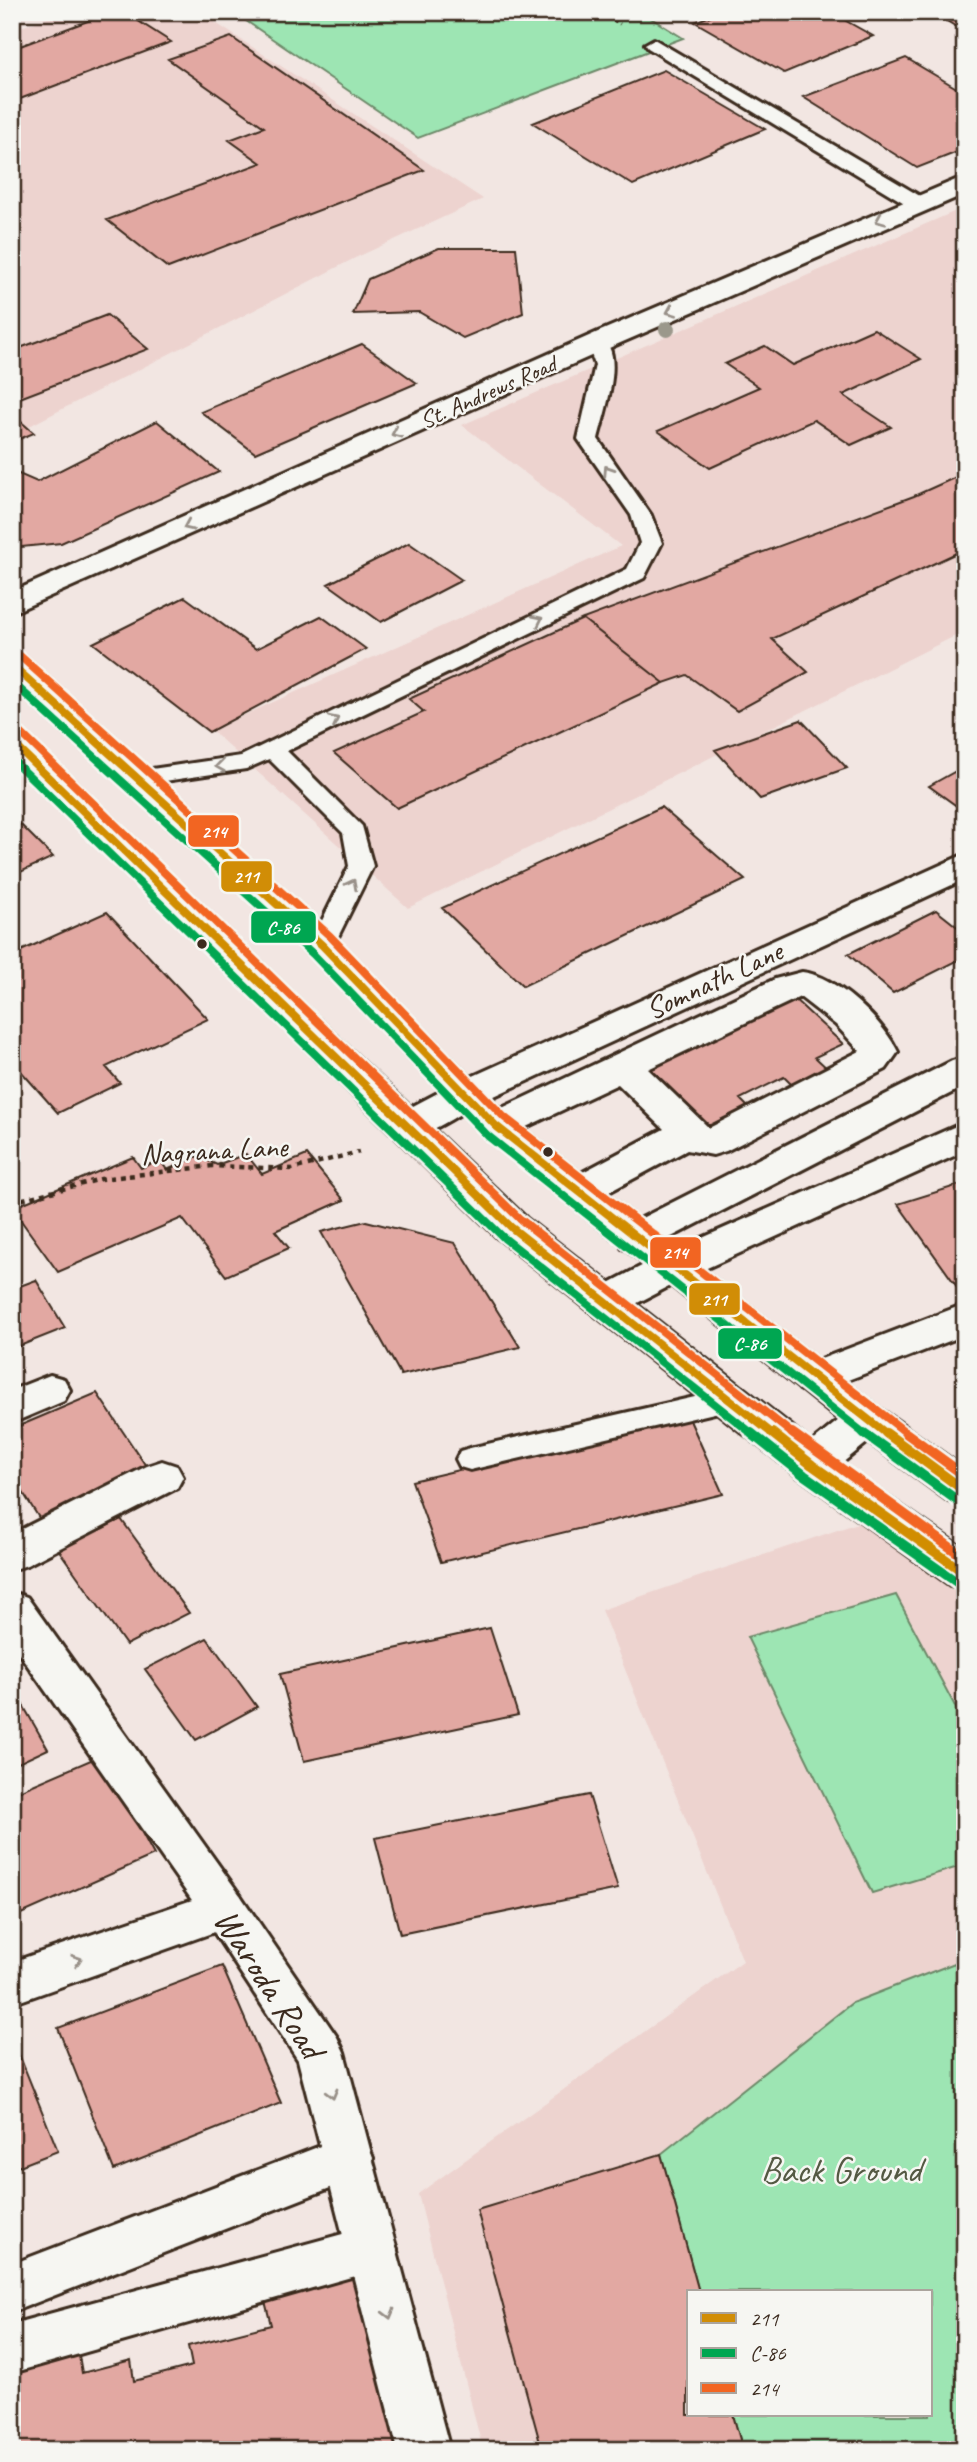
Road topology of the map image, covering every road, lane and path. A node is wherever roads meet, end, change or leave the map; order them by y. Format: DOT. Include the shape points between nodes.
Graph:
graph roads {
  1 [pos="654,44"];
  2 [pos="965,184"];
  3 [pos="918,203"];
  4 [pos="597,343"];
  5 [pos="12,604"];
  6 [pos="12,665"];
  7 [pos="12,742"];
  8 [pos="272,749"];
  9 [pos="138,778"];
  10 [pos="965,864"];
  11 [pos="322,945"];
  12 [pos="622,1066"];
  13 [pos="965,1070"];
  14 [pos="464,1095"];
  15 [pos="496,1126"];
  16 [pos="412,1131"];
  17 [pos="691,1131"];
  18 [pos="965,1135"];
  19 [pos="579,1191"];
  20 [pos="12,1202"];
  21 [pos="636,1238"];
  22 [pos="673,1267"];
  23 [pos="606,1302"];
  24 [pos="965,1319"];
  25 [pos="814,1378"];
  26 [pos="50,1390"];
  27 [pos="730,1400"];
  28 [pos="12,1408"];
  29 [pos="867,1419"];
  30 [pos="470,1459"];
  31 [pos="812,1465"];
  32 [pos="162,1477"];
  33 [pos="965,1491"];
  34 [pos="12,1553"];
  35 [pos="965,1573"];
  36 [pos="12,1609"];
  37 [pos="224,1909"];
  38 [pos="12,1983"];
  39 [pos="349,2158"];
  40 [pos="372,2249"];
  41 [pos="12,2288"];
  42 [pos="12,2349"];
  43 [pos="424,2450"];
  1 -- 3 [label="lane"];
  2 -- 3 [label="street, St. Andrews Road"];
  3 -- 4 [label="street, St. Andrews Road, one-way"];
  4 -- 5 [label="street, St. Andrews Road, one-way"];
  8 -- 4 [label="lane, one-way" via="636,573 651,543 641,515 588,439 605,365"];
  6 -- 9 [label="street"];
  7 -- 16 [label="street"];
  8 -- 9 [label="lane, one-way" via="246,762"];
  11 -- 8 [label="lane, one-way" via="361,866 354,831"];
  9 -- 11 [label="street"];
  10 -- 14 [label="street, Somnath Lane"];
  11 -- 14 [label="street"];
  12 -- 15 [label="street"];
  12 -- 17 [label="street"];
  12 -- 17 [label="street" via="795,985 818,990 879,1046 879,1056 713,1142 702,1141"];
  13 -- 21 [label="street"];
  14 -- 15 [label="street"];
  14 -- 16 [label="street, Somnath Lane"];
  15 -- 19 [label="street"];
  16 -- 20 [label="path, Nagrana Lane" via="292,1169 212,1166 101,1179"];
  16 -- 23 [label="street" via="512,1228"];
  17 -- 19 [label="street"];
  18 -- 22 [label="street"];
  19 -- 21 [label="street"];
  21 -- 22 [label="street"];
  22 -- 23 [label="street"];
  22 -- 25 [label="street"];
  23 -- 27 [label="street"];
  24 -- 25 [label="street"];
  25 -- 29 [label="street"];
  26 -- 28 [label="street"];
  27 -- 30 [label="lane"];
  27 -- 31 [label="street"];
  29 -- 31 [label="street"];
  29 -- 33 [label="street"];
  31 -- 35 [label="street"];
  32 -- 34 [label="street"];
  36 -- 37 [label="street, Waroda Road"];
  38 -- 37 [label="street, one-way"];
  37 -- 39 [label="street, Waroda Road, one-way" via="320,2052"];
  39 -- 40 [label="street, Waroda Road"];
  39 -- 41 [label="street"];
  40 -- 42 [label="street"];
  40 -- 43 [label="street, Waroda Road, one-way"];
}
